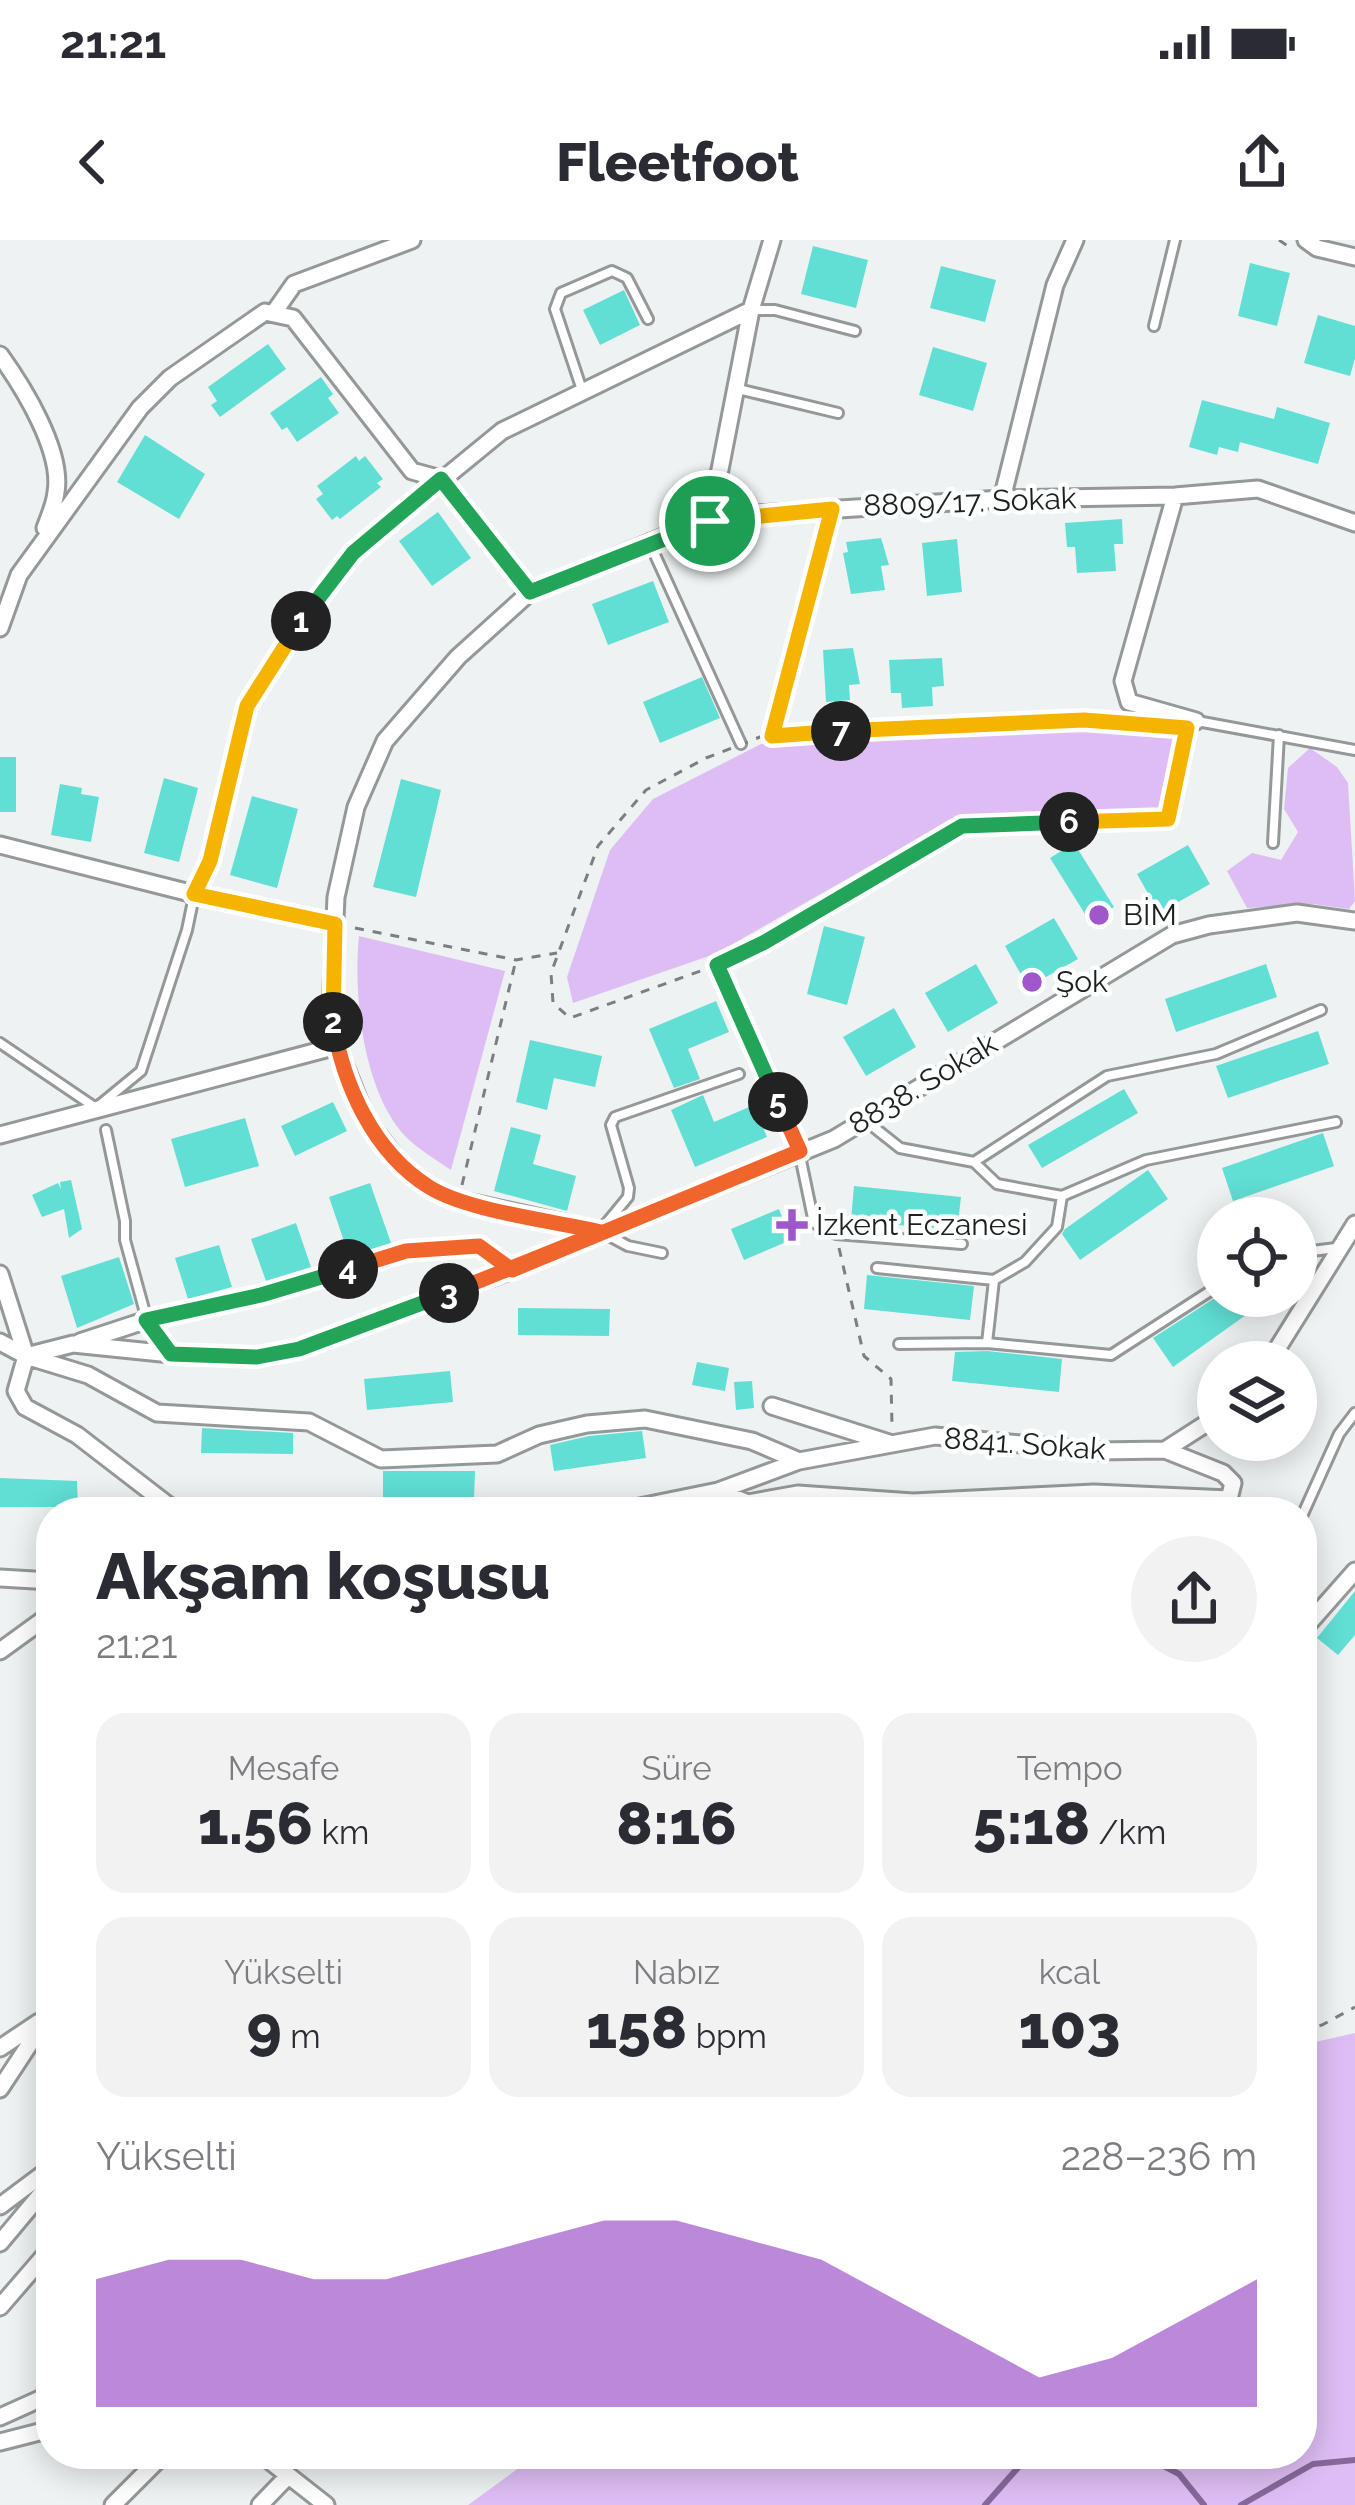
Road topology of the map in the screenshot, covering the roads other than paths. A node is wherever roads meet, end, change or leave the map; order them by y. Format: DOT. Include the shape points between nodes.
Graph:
graph roads {
  1 [pos="412,240"];
  2 [pos="772,240"];
  3 [pos="1075,240"];
  4 [pos="1175,240"];
  5 [pos="1306,240"];
  6 [pos="1355,257"];
  7 [pos="751,310"];
  8 [pos="274,311"];
  9 [pos="648,319"];
  10 [pos="1154,326"];
  11 [pos="855,331"];
  12 [pos="0,355"];
  13 [pos="736,388"];
  14 [pos="582,390"];
  15 [pos="838,412"];
  16 [pos="441,479"];
  17 [pos="1175,496"];
  18 [pos="1002,499"];
  19 [pos="832,509"];
  20 [pos="710,521"];
  21 [pos="1355,523"];
  22 [pos="649,543"];
  23 [pos="40,545"];
  24 [pos="530,592"];
  25 [pos="0,628"];
  26 [pos="1196,721"];
  27 [pos="772,736"];
  28 [pos="1279,736"];
  29 [pos="741,744"];
  30 [pos="1355,750"];
  31 [pos="1273,843"];
  32 [pos="0,845"];
  33 [pos="194,894"];
  34 [pos="1355,921"];
  35 [pos="335,924"];
  36 [pos="717,965"];
  37 [pos="1321,1010"];
  38 [pos="0,1043"];
  39 [pos="337,1046"];
  40 [pos="740,1074"];
  41 [pos="96,1108"];
  42 [pos="865,1120"];
  43 [pos="1336,1122"];
  44 [pos="106,1130"];
  45 [pos="0,1135"];
  46 [pos="800,1151"];
  47 [pos="974,1162"];
  48 [pos="1061,1196"];
  49 [pos="1355,1224"];
  50 [pos="601,1232"];
  51 [pos="962,1244"];
  52 [pos="1342,1247"];
  53 [pos="1317,1250"];
  54 [pos="662,1253"];
  55 [pos="877,1268"];
  56 [pos="512,1270"];
  57 [pos="0,1274"];
  58 [pos="994,1280"];
  59 [pos="1197,1300"];
  60 [pos="146,1320"];
  61 [pos="1282,1341"];
  62 [pos="0,1342"];
  63 [pos="987,1343"];
  64 [pos="73,1344"];
  65 [pos="899,1344"];
  66 [pos="171,1354"];
  67 [pos="26,1356"];
  68 [pos="772,1406"];
  69 [pos="1355,1413"];
  70 [pos="1197,1429"];
  71 [pos="893,1444"];
  72 [pos="1165,1450"];
  73 [pos="799,1461"];
  74 [pos="718,1491"];
  75 [pos="1094,1493"];
  76 [pos="156,1497"];
  77 [pos="689,1497"];
  78 [pos="734,1497"];
  79 [pos="776,1497"];
  80 [pos="850,1497"];
  81 [pos="1014,1497"];
  82 [pos="1095,1497"];
  83 [pos="1202,1497"];
  84 [pos="1229,1497"];
  85 [pos="1311,1497"];
  86 [pos="1355,1571"];
  87 [pos="2,1577"];
  88 [pos="36,1580"];
  89 [pos="1317,1614"];
  90 [pos="36,1625"];
  91 [pos="0,1651"];
  92 [pos="36,2024"];
  93 [pos="36,2035"];
  94 [pos="0,2048"];
  95 [pos="0,2089"];
  96 [pos="36,2179"];
  97 [pos="36,2200"];
  98 [pos="0,2206"];
  99 [pos="0,2243"];
  100 [pos="36,2265"];
  101 [pos="0,2307"];
  102 [pos="36,2400"];
  103 [pos="0,2416"];
  104 [pos="36,2433"];
  105 [pos="0,2442"];
  106 [pos="149,2469"];
  107 [pos="279,2469"];
  108 [pos="287,2476"];
  109 [pos="113,2505"];
  110 [pos="260,2505"];
  111 [pos="326,2505"];
  1 -- 8 [label="street" via="294,284"];
  2 -- 7 [label="street"];
  3 -- 18 [label="street" via="1054,285"];
  4 -- 10 [label="lane"];
  5 -- 6 [label="street"];
  7 -- 11 [label="lane"];
  7 -- 13 [label="street"];
  7 -- 14 [label="street"];
  8 -- 16 [label="street" via="293,318 412,471"];
  8 -- 23 [label="street" via="170,378 140,408"];
  9 -- 14 [label="lane" via="627,278 612,271 561,293 555,309"];
  12 -- 23 [label="street" via="24,389 52,458 58,489"];
  13 -- 15 [label="lane"];
  13 -- 20 [label="street"];
  14 -- 16 [label="street" via="502,431"];
  16 -- 24 [label="street"];
  16 -- 33 [label="street" via="353,553 247,706 210,861"];
  17 -- 18 [label="street, 8809/17. Sokak"];
  17 -- 21 [label="street, 8809/17. Sokak" via="1258,489"];
  17 -- 26 [label="street" via="1123,681 1129,702"];
  18 -- 19 [label="street, 8809/17. Sokak"];
  19 -- 20 [label="street, 8809/17. Sokak"];
  19 -- 27 [label="street"];
  20 -- 22 [label="street, 8809/17. Sokak"];
  22 -- 24 [label="street, 8809/17. Sokak"];
  22 -- 29 [label="lane"];
  23 -- 25 [label="street"];
  24 -- 35 [label="street, 8809/17. Sokak" via="385,740 356,807"];
  26 -- 28 [label="lane"];
  28 -- 30 [label="lane"];
  28 -- 31 [label="lane"];
  32 -- 33 [label="street"];
  33 -- 35 [label="street"];
  33 -- 41 [label="lane" via="140,1071"];
  34 -- 42 [label="street, 8838. Sokak" via="1298,913 1172,935"];
  35 -- 39 [label="street, 8809/17. Sokak"];
  36 -- 46 [label="lane"];
  37 -- 47 [label="lane" via="1216,1054 1107,1076"];
  38 -- 41 [label="lane"];
  39 -- 41 [label="street"];
  39 -- 50 [label="street, 8809/17. Sokak" via="366,1119 430,1188"];
  40 -- 50 [label="lane" via="615,1117 610,1125 628,1197"];
  41 -- 45 [label="street"];
  42 -- 46 [label="street, 8838. Sokak"];
  42 -- 47 [label="lane" via="900,1148"];
  43 -- 48 [label="lane" via="1146,1160"];
  44 -- 60 [label="lane"];
  46 -- 50 [label="street, 8838. Sokak"];
  46 -- 51 [label="lane" via="814,1223 836,1234"];
  47 -- 48 [label="lane" via="997,1184"];
  48 -- 58 [label="lane" via="1057,1227 1025,1262"];
  49 -- 52 [label="street"];
  50 -- 54 [label="lane"];
  50 -- 56 [label="street, 8838. Sokak"];
  52 -- 53 [label="lane"];
  52 -- 61 [label="street"];
  55 -- 58 [label="lane"];
  56 -- 60 [label="street" via="479,1246 406,1251"];
  56 -- 66 [label="street, 8838. Sokak" via="299,1349 257,1357"];
  57 -- 67 [label="street"];
  58 -- 63 [label="lane"];
  59 -- 63 [label="lane" via="1112,1355"];
  60 -- 64 [label="street"];
  60 -- 66 [label="lane"];
  62 -- 67 [label="street"];
  63 -- 65 [label="lane"];
  64 -- 66 [label="street, 8838. Sokak"];
  64 -- 67 [label="street, 8838. Sokak"];
  67 -- 73 [label="street" via="88,1375 158,1414 309,1421 381,1459 496,1454 555,1431 645,1419 752,1441"];
  67 -- 76 [label="street" via="16,1391 25,1407"];
  68 -- 71 [label="street"];
  69 -- 85 [label="lane"];
  70 -- 72 [label="street"];
  71 -- 72 [label="street, 8841. Sokak" via="935,1436"];
  71 -- 73 [label="street, 8841. Sokak"];
  72 -- 84 [label="street" via="1223,1473 1233,1483"];
  73 -- 74 [label="street, 8841. Sokak"];
  74 -- 77 [label="street, 8841. Sokak"];
  74 -- 78 [label="street"];
  75 -- 81 [label="street"];
  75 -- 82 [label="lane"];
  75 -- 83 [label="street"];
  79 -- 80 [label="street"];
  86 -- 89 [label="street"];
  87 -- 88 [label="street"];
  90 -- 91 [label="street"];
  92 -- 94 [label="street"];
  93 -- 95 [label="street"];
  96 -- 98 [label="street"];
  97 -- 99 [label="street"];
  100 -- 101 [label="street"];
  102 -- 103 [label="street"];
  104 -- 105 [label="street"];
  106 -- 109 [label="street"];
  107 -- 108 [label="street"];
  108 -- 110 [label="street"];
  108 -- 111 [label="street"];
}
